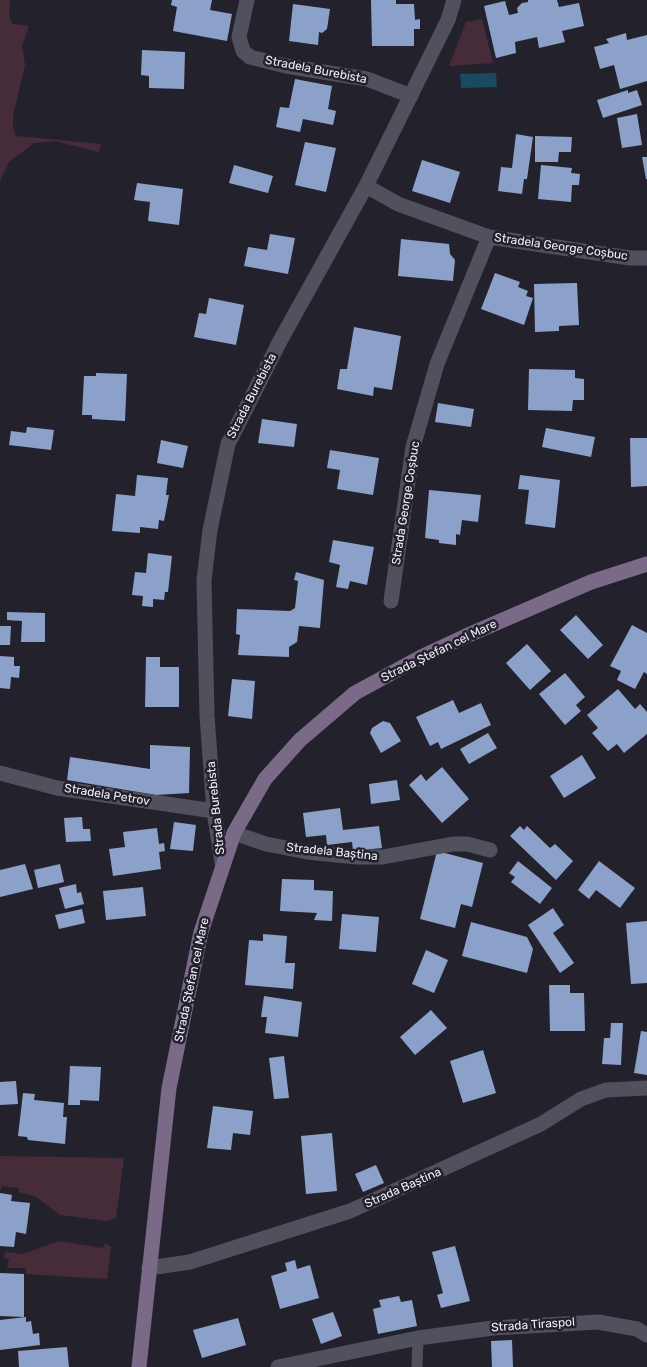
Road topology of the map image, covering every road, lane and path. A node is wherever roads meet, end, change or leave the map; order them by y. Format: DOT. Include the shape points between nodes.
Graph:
graph roads {
  1 [pos="247,0"];
  2 [pos="454,0"];
  3 [pos="411,96"];
  4 [pos="366,186"];
  5 [pos="489,237"];
  6 [pos="647,258"];
  7 [pos="647,564"];
  8 [pos="391,601"];
  9 [pos="0,774"];
  10 [pos="214,812"];
  11 [pos="234,833"];
  12 [pos="490,850"];
  13 [pos="222,863"];
  14 [pos="647,1088"];
  15 [pos="149,1268"];
  16 [pos="647,1335"];
  17 [pos="418,1338"];
  18 [pos="139,1367"];
  19 [pos="278,1367"];
  20 [pos="417,1367"];
  1 -- 3 [label="street, Stradela Burebista" via="239,37 243,51 250,57 367,79"];
  2 -- 3 [label="street, Strada Burebista" via="448,20"];
  3 -- 4 [label="street, Strada Burebista"];
  4 -- 5 [label="street, Stradela George Coșbuc" via="398,204"];
  4 -- 10 [label="street, Strada Burebista" via="280,341 228,444 210,530 204,580 207,716"];
  5 -- 6 [label="street, Stradela George Coșbuc"];
  5 -- 8 [label="street, Strada George Coșbuc" via="437,364 416,438"];
  7 -- 11 [label="main road, Strada Ștefan cel Mare" via="591,582 466,636 355,693 300,740 265,779"];
  9 -- 10 [label="street, Stradela Petrov" via="57,788"];
  10 -- 13 [label="street, Strada Burebista"];
  11 -- 12 [label="street, Stradela Baștina" via="266,844 357,857 383,857 453,844"];
  11 -- 13 [label="main road, Strada Ștefan cel Mare"];
  13 -- 15 [label="main road, Strada Ștefan cel Mare" via="201,932 169,1088"];
  14 -- 15 [label="street, Strada Baștina" via="606,1090 581,1099 541,1124 350,1211 190,1262"];
  15 -- 18 [label="main road, Strada Ștefan cel Mare"];
  16 -- 17 [label="street, Strada Tiraspol" via="637,1329 598,1322 493,1328"];
  17 -- 19 [label="street, Strada Tiraspol"];
  17 -- 20 [label="lane"];
}
